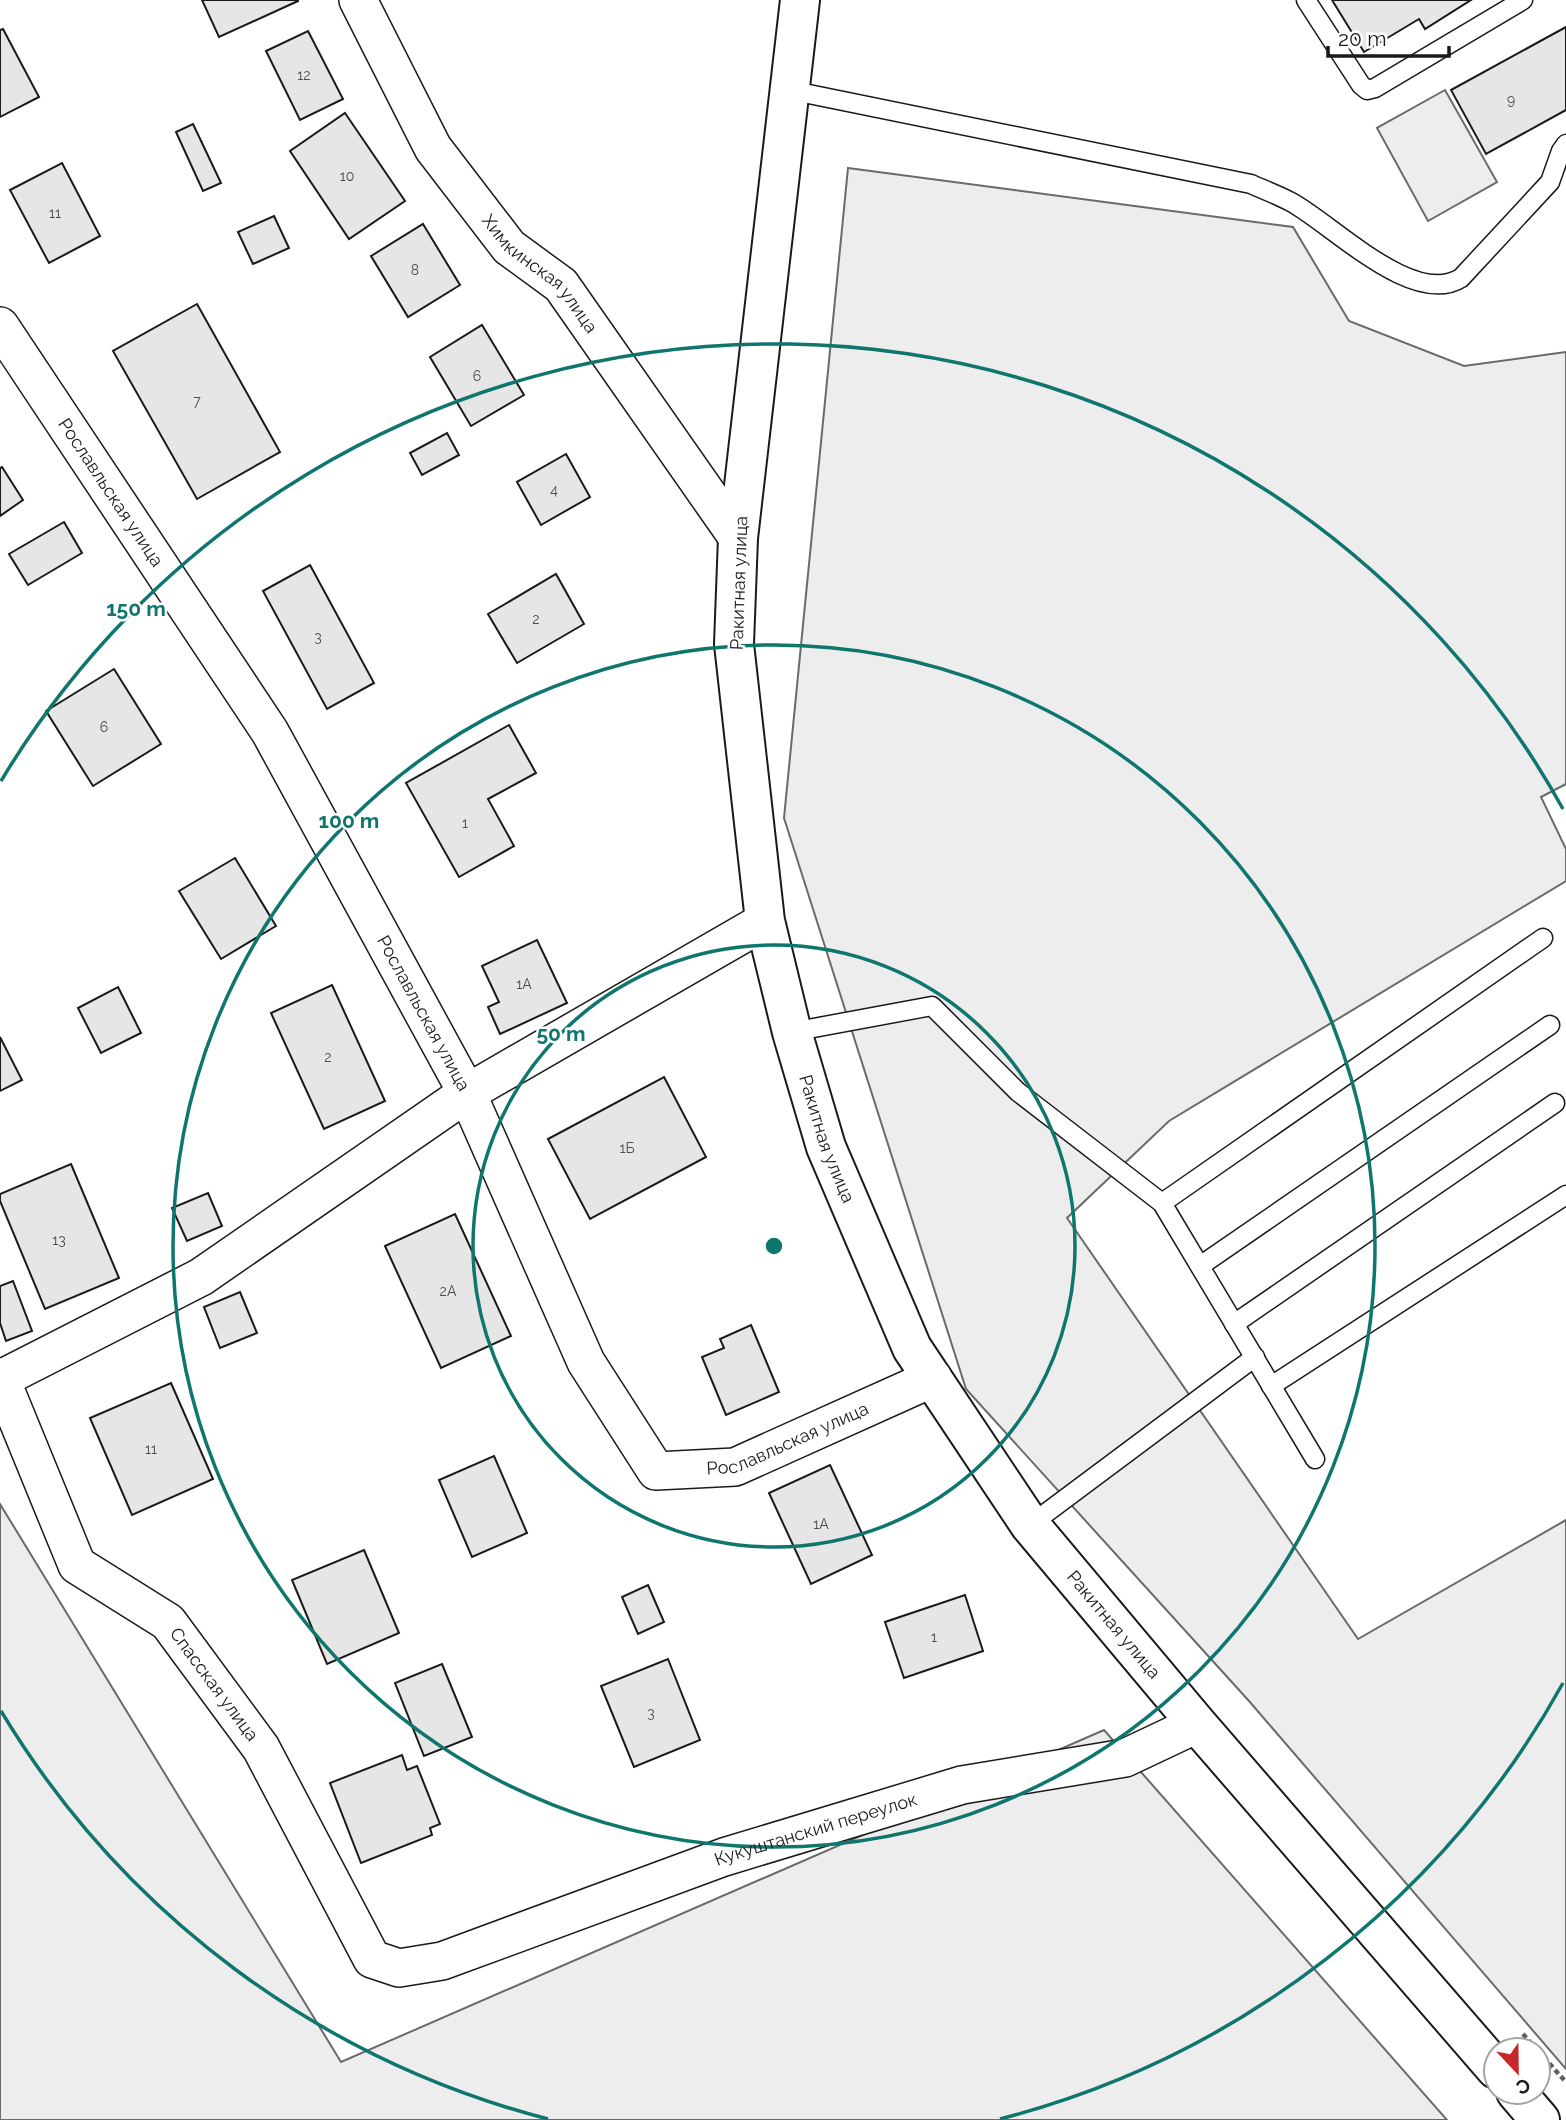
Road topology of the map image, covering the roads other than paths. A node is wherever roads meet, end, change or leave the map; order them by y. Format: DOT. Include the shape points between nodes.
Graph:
graph roads {
  1 [pos="358,0"];
  2 [pos="800,0"];
  3 [pos="1306,0"];
  4 [pos="1523,0"];
  5 [pos="789,90"];
  6 [pos="1566,144"];
  7 [pos="0,326"];
  8 [pos="738,537"];
  9 [pos="765,921"];
  10 [pos="1543,938"];
  11 [pos="1550,1025"];
  12 [pos="792,1032"];
  13 [pos="467,1093"];
  14 [pos="1555,1103"];
  15 [pos="1566,1195"];
  16 [pos="1162,1203"];
  17 [pos="1200,1266"];
  18 [pos="1234,1324"];
  19 [pos="1255,1357"];
  20 [pos="0,1378"];
  21 [pos="933,1378"];
  22 [pos="1271,1386"];
  23 [pos="1315,1459"];
  24 [pos="1030,1525"];
  25 [pos="1197,1724"];
  26 [pos="442,1961"];
  27 [pos="1482,2053"];
  28 [pos="1528,2106"];
  29 [pos="1540,2120"];
  1 -- 8 [label="street, Химкинская улица" via="433,148 509,247 561,285"];
  2 -- 5 [label="street, Ракитная улица"];
  3 -- 4 [label="lane" via="1367,90"];
  5 -- 6 [label="lane" via="1251,184 1292,202 1401,277 1441,285 1461,278 1550,182"];
  5 -- 8 [label="street, Ракитная улица"];
  7 -- 13 [label="street, Рославльская улица" via="271,732"];
  8 -- 9 [label="street, Ракитная улица" via="734,644"];
  9 -- 12 [label="street, Ракитная улица"];
  9 -- 13 [label="street"];
  10 -- 16 [label="lane"];
  11 -- 17 [label="lane"];
  12 -- 16 [label="lane" via="932,1006 1018,1092"];
  12 -- 21 [label="street, Ракитная улица" via="826,1147 912,1348"];
  13 -- 20 [label="street" via="201,1277"];
  13 -- 21 [label="street, Рославльская улица" via="586,1362 656,1471 735,1467"];
  14 -- 18 [label="lane"];
  15 -- 22 [label="lane"];
  16 -- 17 [label="lane"];
  17 -- 18 [label="lane"];
  18 -- 19 [label="lane"];
  19 -- 22 [label="lane"];
  19 -- 24 [label="lane"];
  20 -- 26 [label="street, Спасская улица" via="77,1565 168,1622 261,1748 372,1959 398,1968"];
  21 -- 24 [label="street, Ракитная улица"];
  22 -- 23 [label="lane"];
  24 -- 25 [label="street, Ракитная улица"];
  25 -- 26 [label="street, Кукуштанский переулок" via="1125,1758 962,1785 724,1857"];
  25 -- 27 [label="street, Ракитная улица"];
  28 -- 29 [label="street"];
}
